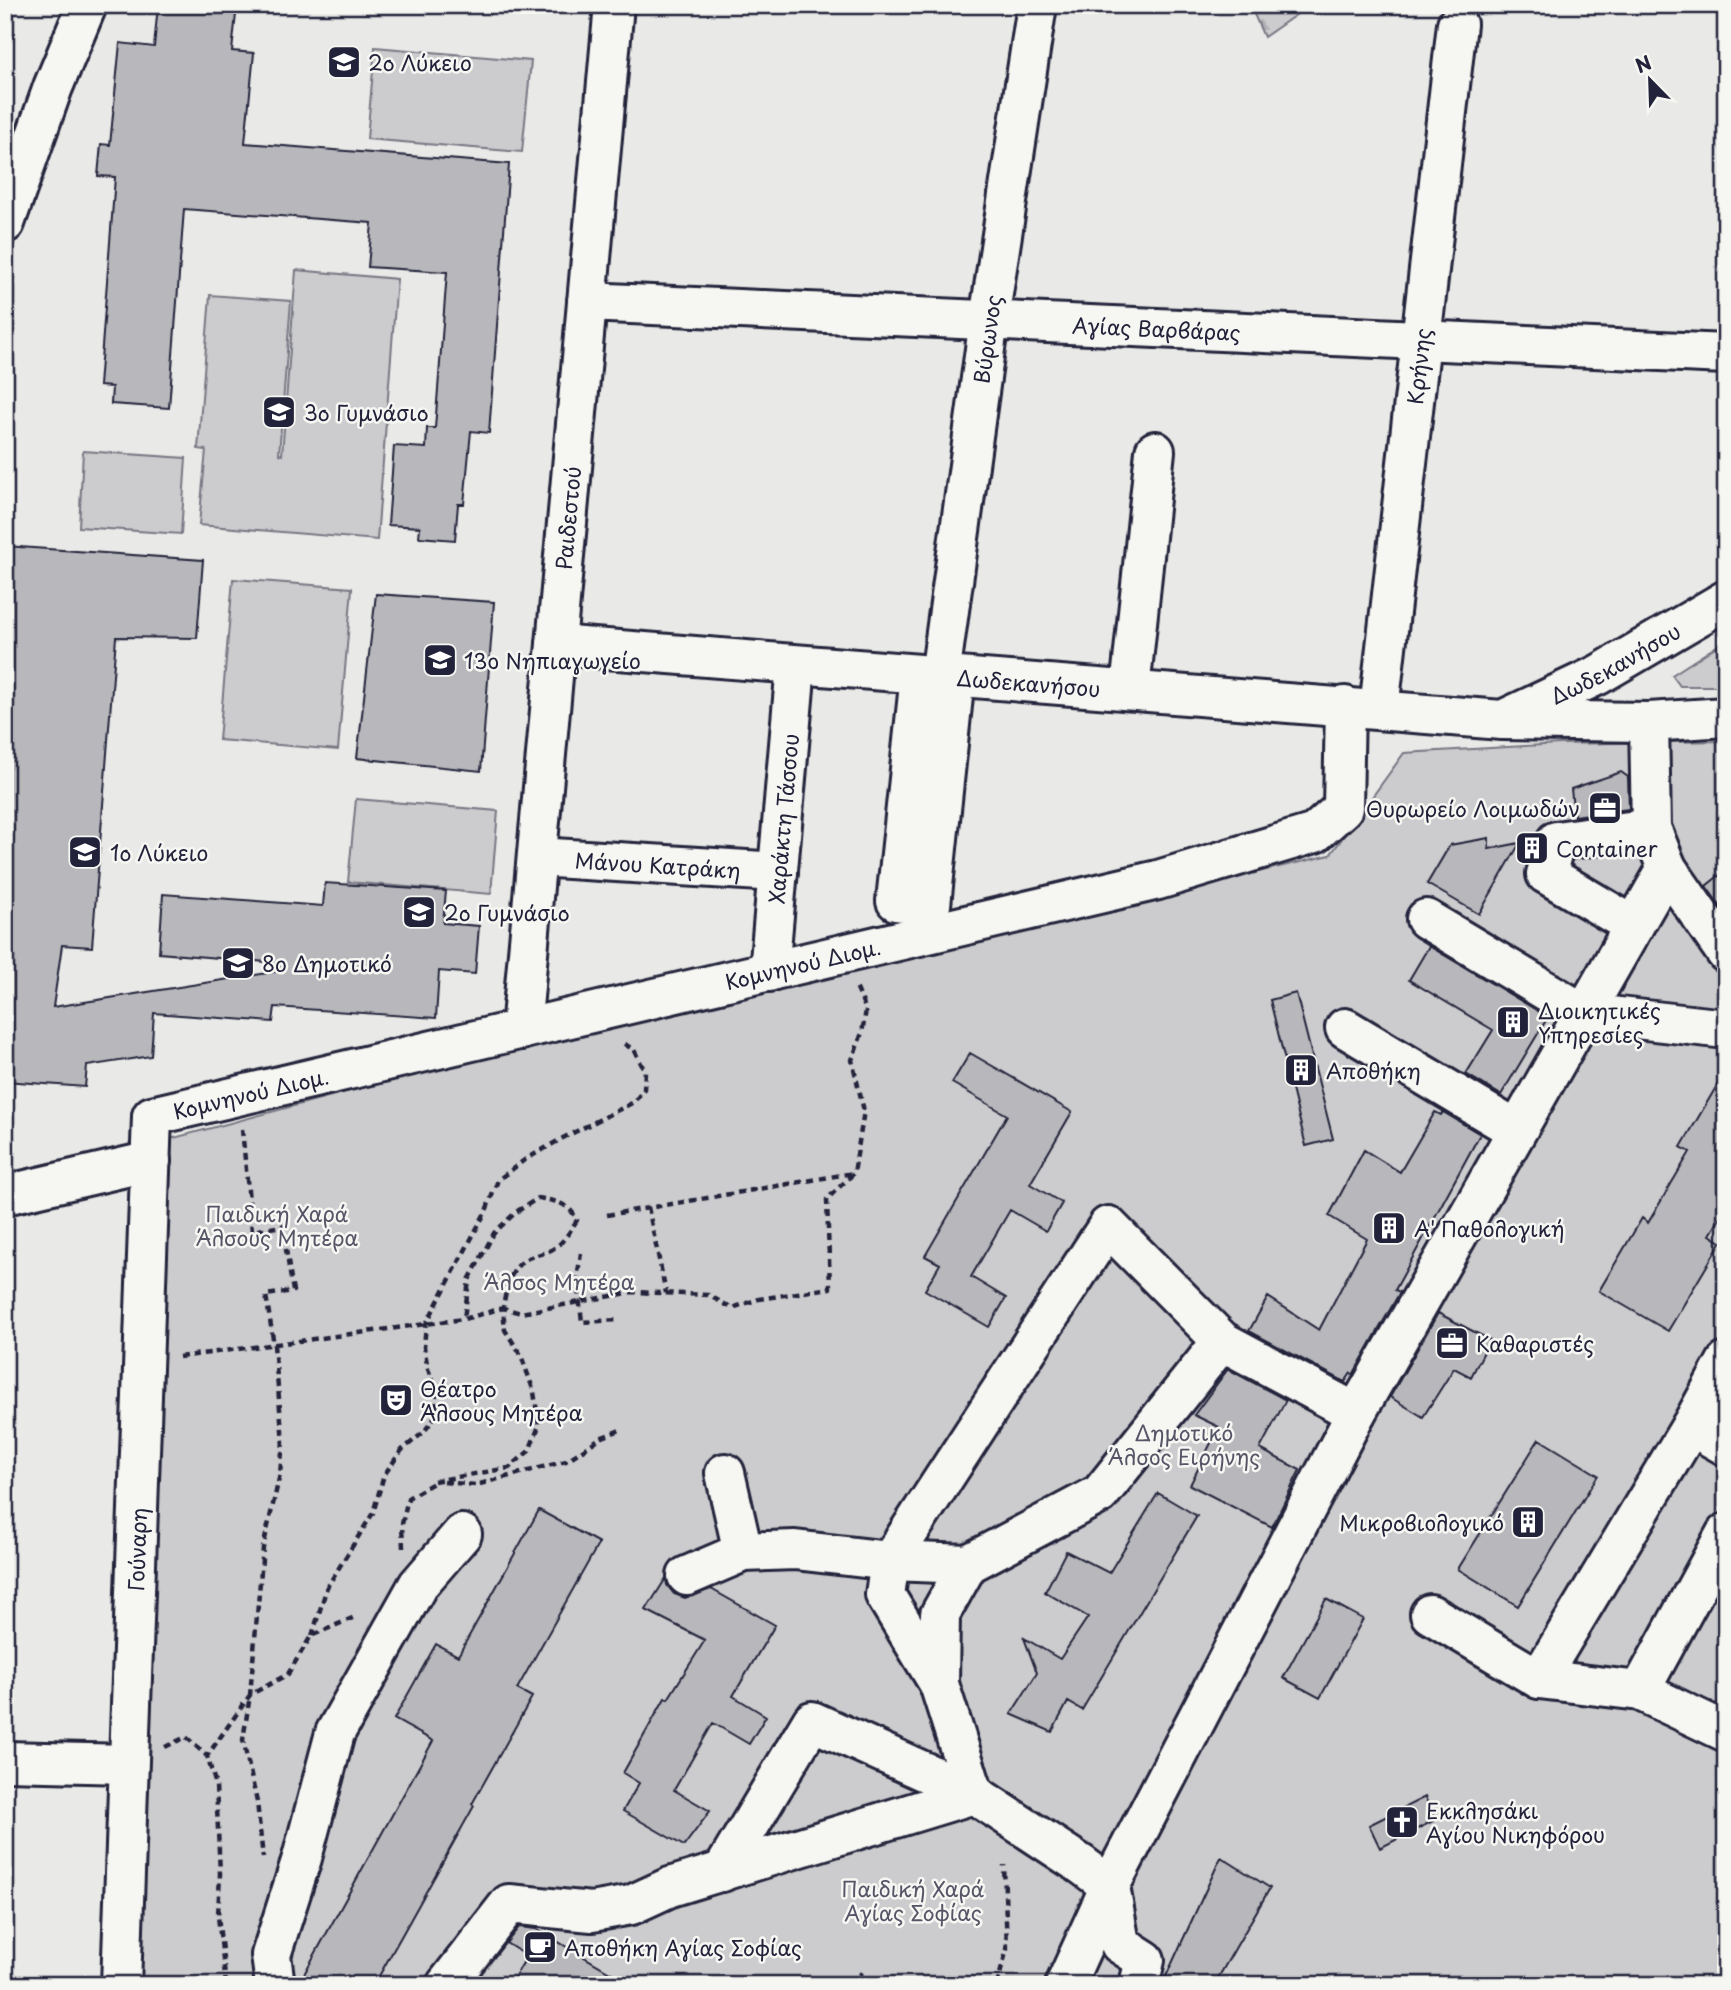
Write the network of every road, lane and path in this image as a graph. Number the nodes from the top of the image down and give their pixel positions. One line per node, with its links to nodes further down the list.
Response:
1 (87, 5): 5 (street)
2 (614, 5): 7 (street, Ραιδεστού)
3 (1037, 5): 8 (street, Βύρωνος)
4 (1457, 24): 9 (street, Κρήνης)
5 (11, 185): 6 (street)
6 (5, 223)
7 (587, 302): 8 (street, Αγίας Βαρβάρας); 13 (street, Ραιδεστού)
8 (989, 320): 9 (street, Αγίας Βαρβάρας); 15 (street, Βύρωνος)
9 (1421, 340): 10 (street, Αγίας Βαρβάρας); 17 (street, Κρήνης)
10 (1726, 354)
11 (1155, 451): 16 (street)
12 (1726, 600): 19 (street, Δωδεκανήσου)
13 (556, 645): 14 (street, Δωδεκανήσου); 22 (street, Ραιδεστού)
14 (796, 665): 15 (street, Δωδεκανήσου); 24 (street, Χαράκτη Τάσσου)
15 (938, 676): 16 (street, Δωδεκανήσου); 26 (street, Βύρωνος)
16 (1130, 690): 17 (street, Δωδεκανήσου)
17 (1362, 708): 19 (street, Δωδεκανήσου); 26 (street, Κομνηνού Διομ.)
18 (1726, 717): 20 (street, Δωδεκανήσου)
19 (1502, 720): 20 (street, Δωδεκανήσου)
20 (1649, 722): 21 (street)
21 (1651, 828): 23 (street); 27 (street)
22 (537, 857): 24 (street, Μάνου Κατράκη); 35 (street, Ραιδεστού)
23 (1667, 868): 27 (street); 28 (street)
24 (778, 872): 30 (street, Χαράκτη Τάσσου)
25 (1426, 919): 31 (street)
26 (914, 921): 29 (street, Κομνηνού Διομ.)
27 (1634, 926): 31 (street)
28 (1722, 939)
29 (850, 954): 30 (street, Κομνηνού Διομ.); 40 (path)
30 (769, 972): 32 (street, Κομνηνού Διομ.)
31 (1583, 1013): 34 (street); 38 (street)
32 (587, 1014): 35 (street, Κομνηνού Διομ.); 50 (path)
33 (1345, 1028): 38 (street)
34 (1726, 1029)
35 (521, 1030): 36 (street, Κομνηνού Διομ.)
36 (152, 1116): 39 (street, Γούναρη)
37 (242, 1120): 52 (path)
38 (1516, 1130): 55 (street)
39 (151, 1161): 41 (street); 53 (street, Γούναρη)
40 (854, 1173): 42 (path); 45 (path)
41 (5, 1195)
42 (648, 1207): 43 (path); 45 (path)
43 (607, 1215)
44 (581, 1253): 46 (path)
45 (666, 1293): 46 (path)
46 (579, 1301): 47 (path); 49 (path)
47 (503, 1308): 48 (path); 48 (path); 59 (path)
48 (464, 1319): 50 (path)
49 (619, 1320)
50 (426, 1324): 52 (path); 67 (path)
51 (1222, 1340): 55 (street); 63 (street); 64 (street)
52 (274, 1345): 53 (path); 71 (path)
53 (144, 1362): 75 (street, Γούναρη)
54 (1726, 1362): 56 (street)
55 (1356, 1413): 80 (street)
56 (1690, 1426): 57 (street); 68 (street)
57 (1726, 1446)
58 (725, 1473): 62 (street)
59 (434, 1482)
60 (1726, 1533): 70 (street)
61 (462, 1534): 84 (street)
62 (743, 1552): 63 (street); 65 (street)
63 (890, 1561): 64 (street); 69 (street)
64 (968, 1564): 69 (street)
65 (687, 1576)
66 (1430, 1614): 68 (street)
67 (312, 1636)
68 (1539, 1678): 70 (street)
69 (939, 1684): 76 (street)
70 (1640, 1691): 72 (street)
71 (250, 1695): 73 (path); 78 (path)
72 (1726, 1732)
73 (207, 1756): 75 (path); 83 (path)
74 (5, 1761): 75 (street)
75 (128, 1764): 82 (street, Γούναρη)
76 (974, 1794): 79 (street); 79 (street); 80 (street)
77 (1004, 1865): 87 (path)
78 (264, 1871)
79 (722, 1871): 85 (street)
80 (1110, 1886): 88 (street); 89 (street)
81 (862, 1972): 86 (path)
82 (121, 1985)
83 (226, 1985)
84 (275, 1985)
85 (446, 1985)
86 (853, 1985)
87 (997, 1985)
88 (1065, 1985)
89 (1139, 1985)

